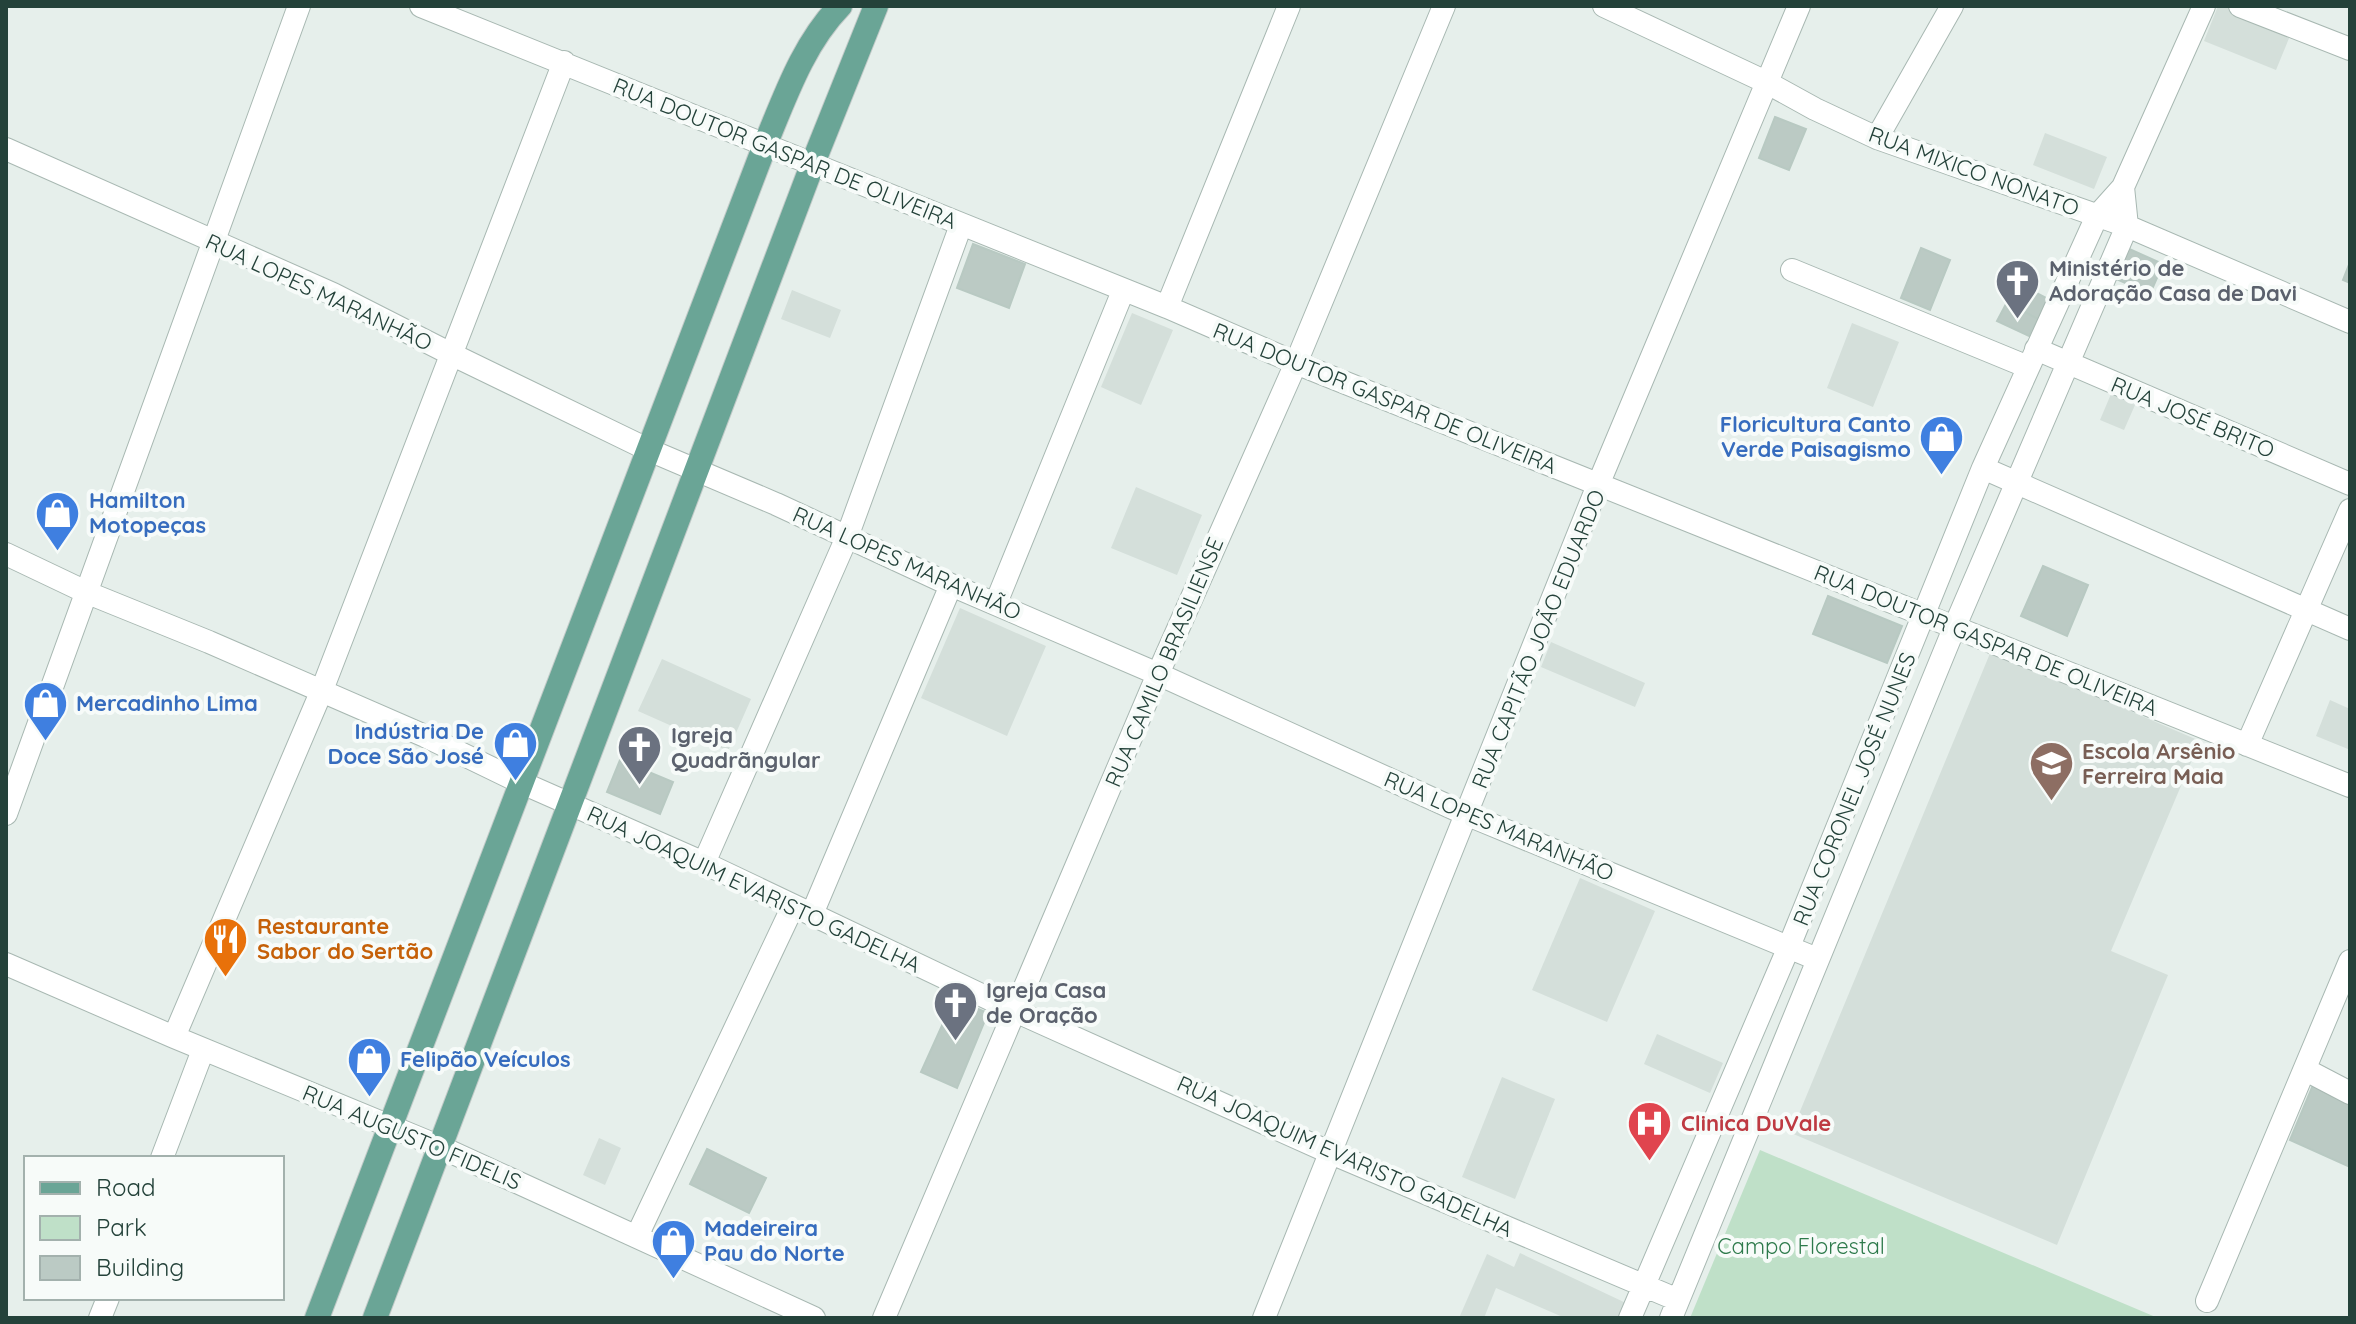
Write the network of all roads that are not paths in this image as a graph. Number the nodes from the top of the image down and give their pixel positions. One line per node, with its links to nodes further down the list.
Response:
1 (299, 6): 23 (street)
2 (421, 6): 13 (street, RUA DOUTOR GASPAR DE OLIVEIRA)
3 (840, 6): 16 (main road)
4 (876, 6): 18 (main road)
5 (1289, 6): 26 (street)
6 (1444, 6): 30 (street, RUA CAMILO BRASILIENSE)
7 (1604, 6): 14 (street, RUA MIXICO NONATO)
8 (1799, 6): 14 (street, RUA CAPITÃO JOÃO EDUARDO)
9 (1952, 6): 15 (street)
10 (2204, 6): 19 (street)
11 (2240, 6): 12 (street)
12 (2350, 49)
13 (564, 62): 16 (street, RUA DOUTOR GASPAR DE OLIVEIRA); 28 (street)
14 (1766, 82): 15 (street, RUA MIXICO NONATO); 36 (street, RUA CAPITÃO JOÃO EDUARDO)
15 (1877, 138): 20 (street, RUA MIXICO NONATO)
16 (765, 145): 18 (street, RUA DOUTOR GASPAR DE OLIVEIRA); 32 (main road)
17 (6, 149): 23 (street, RUA LOPES MARANHÃO)
18 (813, 163): 21 (street, RUA DOUTOR GASPAR DE OLIVEIRA); 34 (main road)
19 (2123, 187): 20 (street, RUA CORONEL JOSÉ NUNES); 22 (street)
20 (2097, 216): 22 (street, RUA MIXICO NONATO); 29 (street, RUA CORONEL JOSÉ NUNES)
21 (961, 225): 25 (street, RUA DOUTOR GASPAR DE OLIVEIRA); 39 (street)
22 (2127, 226): 27 (street, RUA MIXICO NONATO); 31 (street, RUA CORONEL JOSÉ NUNES)
23 (215, 242): 28 (street, RUA LOPES MARANHÃO); 42 (street)
24 (1792, 270): 29 (street, RUA JOSÉ BRITO)
25 (1123, 291): 26 (street, RUA DOUTOR GASPAR DE OLIVEIRA); 43 (street)
26 (1167, 307): 30 (street, RUA DOUTOR GASPAR DE OLIVEIRA)
27 (2350, 322)
28 (451, 354): 32 (street, RUA LOPES MARANHÃO); 49 (street)
29 (2032, 358): 31 (street, RUA JOSÉ BRITO); 33 (street, RUA CORONEL JOSÉ NUNES)
30 (1296, 363): 36 (street, RUA DOUTOR GASPAR DE OLIVEIRA); 48 (street, RUA CAMILO BRASILIENSE)
31 (2068, 364): 35 (street, RUA JOSÉ BRITO); 37 (street, RUA CORONEL JOSÉ NUNES)
32 (649, 450): 34 (street, RUA LOPES MARANHÃO); 51 (main road)
33 (1983, 468): 37 (street); 45 (street, RUA CORONEL JOSÉ NUNES)
34 (697, 472): 39 (street, RUA LOPES MARANHÃO); 53 (main road)
35 (2350, 484)
36 (1598, 485): 45 (street, RUA DOUTOR GASPAR DE OLIVEIRA); 55 (street, RUA CAPITÃO JOÃO EDUARDO)
37 (2018, 485): 44 (street); 46 (street, RUA CORONEL JOSÉ NUNES)
38 (2350, 510): 44 (street)
39 (847, 537): 41 (street, RUA LOPES MARANHÃO); 56 (street)
40 (6, 554): 42 (street, RUA JOAQUIM EVARISTO GADELHA)
41 (951, 585): 43 (street, RUA LOPES MARANHÃO); 57 (street)
42 (88, 593): 49 (street, RUA JOAQUIM EVARISTO GADELHA); 54 (street)
43 (996, 603): 48 (street, RUA LOPES MARANHÃO)
44 (2306, 612): 47 (street); 50 (street)
45 (1926, 615): 46 (street, RUA DOUTOR GASPAR DE OLIVEIRA); 58 (street, RUA CORONEL JOSÉ NUNES)
46 (1955, 626): 50 (street, RUA DOUTOR GASPAR DE OLIVEIRA); 59 (street, RUA CORONEL JOSÉ NUNES)
47 (2350, 629)
48 (1158, 674): 55 (street, RUA LOPES MARANHÃO); 62 (street, RUA CAMILO BRASILIENSE)
49 (322, 690): 51 (street, RUA JOAQUIM EVARISTO GADELHA); 63 (street)
50 (2247, 745): 52 (street, RUA DOUTOR GASPAR DE OLIVEIRA)
51 (520, 782): 53 (street, RUA JOAQUIM EVARISTO GADELHA); 67 (main road)
52 (2350, 786)
53 (570, 804): 56 (street, RUA JOAQUIM EVARISTO GADELHA); 68 (main road)
54 (6, 814)
55 (1468, 815): 58 (street, RUA LOPES MARANHÃO); 69 (street, RUA CAPITÃO JOÃO EDUARDO)
56 (704, 863): 57 (street, RUA JOAQUIM EVARISTO GADELHA)
57 (802, 910): 62 (street, RUA JOAQUIM EVARISTO GADELHA); 71 (street)
58 (1788, 949): 59 (street, RUA LOPES MARANHÃO); 72 (street, RUA CORONEL JOSÉ NUNES)
59 (1817, 959): 74 (street, RUA CORONEL JOSÉ NUNES)
60 (2350, 961): 65 (street)
61 (6, 964): 63 (street, RUA AUGUSTO FIDELIS)
62 (1015, 1011): 69 (street, RUA JOAQUIM EVARISTO GADELHA); 78 (street, RUA CAMILO BRASILIENSE)
63 (174, 1037): 64 (street, RUA AUGUSTO FIDELIS)
64 (203, 1050): 67 (street, RUA AUGUSTO FIDELIS); 70 (street)
65 (2306, 1070): 66 (street); 73 (street)
66 (2350, 1093)
67 (388, 1125): 68 (street, RUA AUGUSTO FIDELIS); 75 (main road)
68 (438, 1146): 71 (street, RUA AUGUSTO FIDELIS); 76 (main road)
69 (1331, 1153): 72 (street, RUA JOAQUIM EVARISTO GADELHA); 79 (street, RUA CAPITÃO JOÃO EDUARDO)
70 (163, 1156)
71 (637, 1236): 77 (street, RUA AUGUSTO FIDELIS)
72 (1643, 1287): 74 (street, RUA JOAQUIM EVARISTO GADELHA); 80 (street, RUA CORONEL JOSÉ NUNES)
73 (2207, 1301)
74 (1675, 1309)
75 (317, 1318)
76 (375, 1318)
77 (814, 1318)
78 (884, 1318)
79 (1264, 1318)
80 (1630, 1318)

